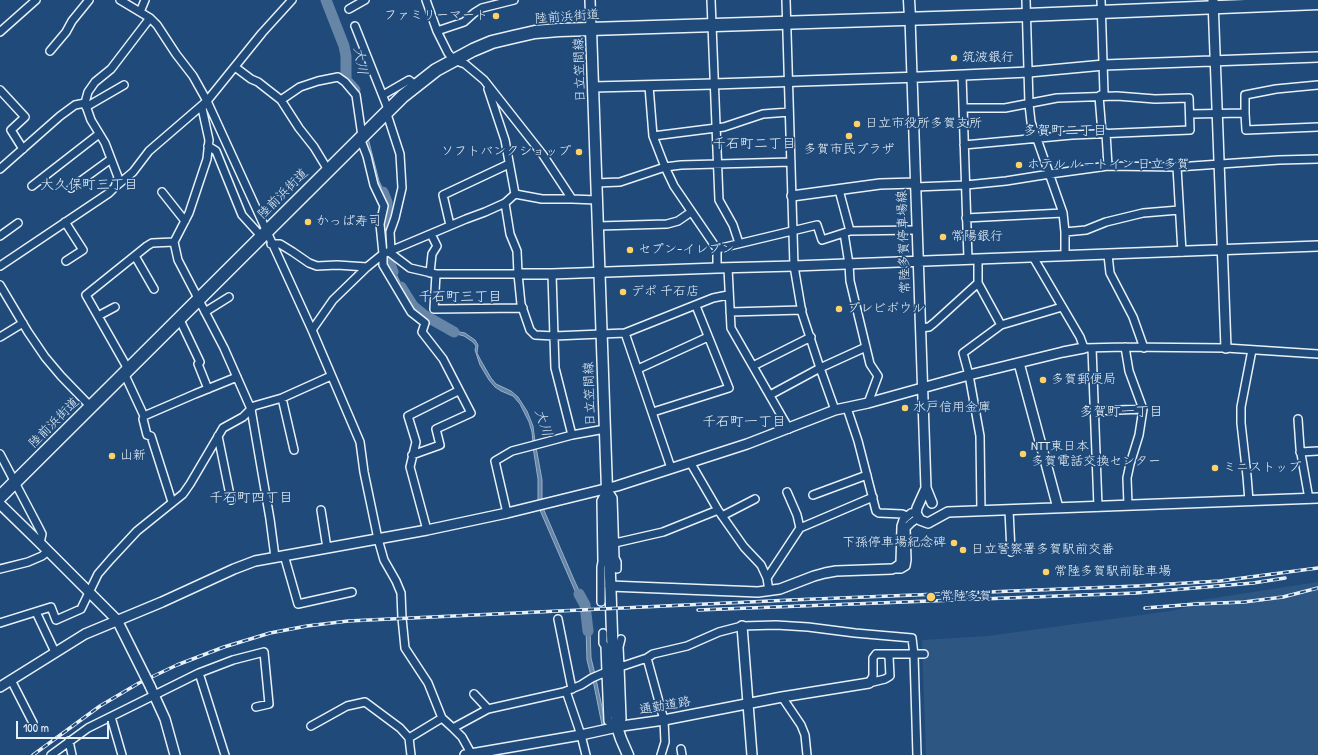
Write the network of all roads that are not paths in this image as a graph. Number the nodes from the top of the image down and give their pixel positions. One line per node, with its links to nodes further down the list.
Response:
1 (36, 0): 28 (street)
2 (89, 0): 29 (street)
3 (120, 0): 19 (street)
4 (145, 0): 19 (street)
5 (292, 0): 34 (street)
6 (365, 0): 18 (street)
7 (426, 0): 27 (street)
8 (514, 0): 27 (street)
9 (590, 0): 26 (street)
10 (711, 0): 25 (street)
11 (786, 0): 23 (street)
12 (909, 0): 22 (main road)
13 (1026, 0): 20 (street)
14 (1283, 2): 15 (highway, 陸前浜街道); 16 (highway, 陸前浜街道)
15 (1214, 3): 17 (highway, 陸前浜街道); 32 (street)
16 (1318, 3)
17 (1102, 6): 20 (highway, 陸前浜街道); 33 (street)
18 (349, 9)
19 (140, 12): 21 (street)
20 (1027, 15): 22 (highway, 陸前浜街道); 35 (street)
21 (150, 18): 50 (street); 52 (street)
22 (910, 18): 23 (highway, 陸前浜街道); 37 (street, 常陸多賀停車場線)
23 (786, 22): 25 (highway, 陸前浜街道); 38 (street)
24 (355, 26): 47 (street)
25 (712, 26): 26 (highway, 陸前浜街道); 40 (street)
26 (591, 29): 31 (highway, 陸前浜街道); 45 (main road, 日立笠間線)
27 (437, 31): 31 (street)
28 (0, 32)
29 (50, 51)
30 (1318, 57): 32 (street)
31 (454, 60): 39 (street); 42 (highway, 陸前浜街道)
32 (1216, 62): 33 (street); 58 (street)
33 (1104, 65): 35 (street); 48 (street)
34 (234, 67): 49 (street); 50 (street)
35 (1029, 72): 36 (street); 51 (street)
36 (962, 75): 37 (street); 53 (street)
37 (911, 78): 38 (street); 82 (street, 常陸多賀停車場線)
38 (788, 82): 40 (street); 55 (street)
39 (486, 84): 72 (street); 91 (street)
40 (714, 84): 44 (street); 59 (street)
41 (124, 85): 52 (street)
42 (414, 85): 47 (street); 54 (highway, 陸前浜街道)
43 (1318, 85): 56 (street)
44 (649, 86): 45 (street); 63 (street)
45 (593, 87): 81 (main road, 日立笠間線)
46 (0, 90): 68 (street)
47 (383, 95): 54 (street)
48 (1099, 96): 51 (street); 57 (street); 61 (street)
49 (281, 100): 64 (street); 79 (street)
50 (207, 101): 67 (street); 85 (street); 107 (street)
51 (1029, 104): 53 (street); 65 (street)
52 (86, 105): 62 (street); 68 (street)
53 (964, 108): 66 (street)
54 (387, 110): 64 (highway, 陸前浜街道); 116 (street)
55 (789, 112): 59 (street); 71 (street)
56 (1245, 113): 58 (street); 60 (street)
57 (1190, 114): 58 (street); 61 (street)
58 (1217, 114): 74 (street)
59 (716, 128): 63 (street); 73 (street)
60 (1318, 128)
61 (1104, 133): 65 (street); 75 (street)
62 (99, 134): 69 (street); 84 (street)
63 (653, 136): 76 (street)
64 (361, 137): 79 (highway, 陸前浜街道); 116 (street)
65 (1036, 139): 66 (street); 80 (street)
66 (964, 145): 83 (street)
67 (208, 146): 98 (street); 107 (street)
68 (23, 149): 78 (street)
69 (111, 159): 85 (street); 86 (street)
70 (1318, 159): 74 (street)
71 (791, 162): 73 (street); 90 (street)
72 (509, 164): 89 (street); 101 (street)
73 (718, 164): 76 (street); 111 (street)
74 (1219, 164): 77 (street); 115 (street)
75 (1108, 166): 77 (street); 80 (street)
76 (665, 167): 81 (street); 95 (street)
77 (1177, 167): 94 (street)
78 (0, 169)
79 (328, 170): 107 (highway, 陸前浜街道)
80 (1050, 174): 83 (street); 96 (street)
81 (596, 183): 92 (main road, 日立笠間線)
82 (915, 185): 83 (street); 87 (street); 103 (street, 常陸多賀停車場線)
83 (966, 185): 97 (street)
84 (32, 186)
85 (115, 187): 100 (street)
86 (71, 188)
87 (839, 190): 90 (street); 105 (street)
88 (162, 192): 98 (street)
89 (515, 194): 91 (street); 93 (street)
90 (792, 196): 104 (street)
91 (572, 199): 92 (street)
92 (597, 200): 102 (main road, 日立笠間線)
93 (506, 203): 101 (street); 134 (street)
94 (1179, 210): 106 (street); 117 (street)
95 (691, 212): 102 (street); 114 (street)
96 (1063, 213): 97 (street); 106 (street)
97 (966, 218): 122 (street)
98 (185, 221): 110 (street)
99 (18, 222): 109 (street)
100 (65, 222): 124 (street); 127 (street)
101 (450, 225): 108 (street)
102 (598, 226): 132 (main road, 日立笠間線)
103 (916, 230): 105 (street); 125 (street, 常陸多賀停車場線)
104 (793, 231): 105 (street); 111 (street); 128 (street)
105 (847, 232): 126 (street)
106 (1065, 232): 120 (street)
107 (264, 234): 112 (street); 141 (highway, 陸前浜街道)
108 (431, 234): 116 (street); 133 (street)
109 (0, 236)
110 (174, 242): 119 (street); 141 (street)
111 (739, 243): 114 (street)
112 (271, 244): 129 (street); 154 (street)
113 (1318, 246): 115 (street)
114 (717, 249): 130 (street)
115 (1223, 250): 117 (street); 165 (street)
116 (388, 252): 129 (street); 133 (street); 178 (street)
117 (1182, 252): 118 (street)
118 (1108, 255): 120 (street); 164 (street)
119 (135, 256): 138 (street); 149 (street)
120 (1065, 256): 121 (street)
121 (1033, 257): 123 (street); 144 (street)
122 (968, 259): 123 (street); 125 (street)
123 (978, 259): 136 (street)
124 (66, 260)
125 (917, 261): 126 (street); 153 (street, 常陸多賀停車場線)
126 (849, 264): 128 (street); 161 (street)
127 (0, 266)
128 (794, 266): 131 (street); 146 (street)
129 (367, 267): 154 (street)
130 (717, 268): 131 (street); 132 (street)
131 (728, 268): 139 (street)
132 (600, 272): 135 (street); 156 (main road, 日立笠間線)
133 (433, 274): 134 (street); 145 (street)
134 (518, 274): 135 (street); 145 (street)
135 (552, 274): 157 (street)
136 (978, 283): 152 (street); 153 (street)
137 (0, 285): 151 (street)
138 (154, 289)
139 (728, 295): 142 (street); 148 (street)
140 (229, 297): 147 (street)
141 (199, 299): 147 (street); 150 (highway, 陸前浜街道)
142 (696, 306): 155 (street); 159 (street)
143 (115, 307): 149 (street)
144 (1062, 307): 152 (street); 163 (street)
145 (523, 308): 157 (street)
146 (802, 310): 148 (street); 160 (street)
147 (205, 312): 175 (street)
148 (730, 312): 169 (street)
149 (98, 316): 172 (street)
150 (179, 318): 172 (highway, 陸前浜街道); 176 (street)
151 (23, 323): 158 (street); 182 (street)
152 (1001, 325): 173 (street)
153 (920, 328): 177 (street, 常陸多賀停車場線)
154 (312, 330): 174 (street)
155 (625, 332): 156 (street); 171 (street)
156 (601, 333): 157 (street); 191 (main road, 日立笠間線)
157 (554, 336): 193 (street)
158 (0, 337)
159 (708, 337): 171 (street); 187 (street)
160 (811, 337): 169 (street); 170 (street)
161 (866, 347): 170 (street); 181 (street)
162 (1125, 347): 163 (street); 164 (street); 186 (street)
163 (1088, 348): 168 (street); 188 (street)
164 (1144, 348): 165 (street)
165 (1226, 348): 166 (street)
166 (1252, 350): 167 (street); 214 (street)
167 (1318, 354)
168 (1019, 363): 173 (street); 220 (street)
169 (753, 366): 179 (street)
170 (820, 368): 179 (street); 185 (street)
171 (638, 369): 187 (street)
172 (126, 371): 182 (highway, 陸前浜街道); 189 (street)
173 (969, 375): 177 (street); 223 (street)
174 (331, 376): 180 (street); 232 (street)
175 (237, 377): 176 (street); 184 (street)
176 (208, 388): 189 (street)
177 (922, 388): 181 (street); 204 (street, 常陸多賀停車場線)
178 (458, 391): 199 (street); 199 (street)
179 (770, 395): 192 (street)
180 (282, 398): 184 (street); 195 (street)
181 (868, 403): 183 (street)
182 (91, 407): 203 (highway, 陸前浜街道)
183 (847, 408): 185 (street); 202 (street)
184 (251, 409): 194 (street); 239 (street)
185 (836, 410): 192 (street)
186 (1143, 410): 188 (street); 217 (street)
187 (653, 412): 201 (street)
188 (1095, 412): 219 (street)
189 (144, 416): 213 (street)
190 (1298, 419): 197 (street)
191 (605, 429): 193 (street); 205 (main road, 日立笠間線)
192 (789, 429): 200 (street)
193 (572, 435): 225 (street)
194 (218, 436): 212 (street); 213 (street)
195 (294, 450)
196 (1318, 451): 197 (street)
197 (1300, 452): 211 (street)
198 (0, 454): 203 (street)
199 (412, 455): 231 (street)
200 (690, 462): 201 (street); 226 (street)
201 (672, 468): 205 (street)
202 (867, 475): 207 (street); 209 (street)
203 (16, 482): 208 (highway, 陸前浜街道); 233 (street)
204 (926, 488): 216 (street); 218 (street)
205 (607, 489): 225 (street); 234 (street); 244 (main road, 日立笠間線); 248 (street)
206 (787, 492): 230 (street)
207 (813, 495)
208 (0, 497)
209 (873, 497): 227 (street); 230 (street)
210 (755, 499): 226 (street)
211 (1313, 499): 214 (street)
212 (231, 500)
213 (172, 502): 245 (street)
214 (1249, 502): 217 (street)
215 (0, 504): 233 (street)
216 (933, 504): 218 (street); 224 (street); 229 (street)
217 (1128, 505): 219 (street)
218 (918, 507): 227 (street); 228 (street)
219 (1098, 507): 220 (street)
220 (1058, 508): 222 (street)
221 (321, 510): 235 (street)
222 (1009, 510): 223 (street); 237 (street)
223 (981, 511): 224 (street)
224 (948, 512): 229 (street)
225 (507, 513): 231 (street)
226 (720, 513): 234 (street); 243 (street)
227 (907, 516): 242 (street)
228 (918, 518): 229 (street); 242 (street)
229 (934, 520)
230 (800, 528): 243 (street)
231 (427, 530): 232 (street)
232 (378, 539): 235 (street); 275 (street)
233 (40, 543): 236 (street)
234 (615, 543): 241 (street)
235 (327, 548): 238 (street)
236 (48, 551): 240 (street); 245 (street)
237 (1011, 552)
238 (284, 555): 239 (street); 246 (street)
239 (275, 557): 251 (street)
240 (0, 569)
241 (617, 569)
242 (892, 569): 247 (street)
243 (767, 578): 247 (street)
244 (610, 586): 247 (street); 280 (main road, 日立笠間線)
245 (89, 592): 249 (street); 251 (street)
246 (352, 592)
247 (769, 592)
248 (601, 602)
249 (36, 612): 252 (street); 256 (street)
250 (558, 619): 267 (street)
251 (117, 620): 256 (street); 268 (street, bridge)
252 (0, 623)
253 (742, 626): 258 (street); 260 (street); 271 (street)
254 (602, 633): 262 (street)
255 (621, 639): 261 (street)
256 (55, 652): 264 (street)
257 (886, 654): 258 (street); 265 (street); 265 (street)
258 (914, 654): 259 (street); 296 (street)
259 (924, 654)
260 (647, 658): 261 (street); 276 (street)
261 (620, 667): 280 (street)
262 (606, 672): 267 (street); 280 (street)
263 (199, 673): 268 (street); 272 (street); 288 (street)
264 (11, 680): 266 (street); 277 (street)
265 (869, 683): 270 (street, 通勤道路)
266 (0, 687)
267 (569, 690): 273 (street); 281 (street)
268 (155, 694): 274 (street); 287 (street)
269 (474, 694): 273 (street)
270 (782, 697): 271 (street, 通勤道路); 295 (street)
271 (748, 704): 276 (street, 通勤道路); 294 (street)
272 (256, 707)
273 (488, 709): 279 (street)
274 (111, 717): 283 (street); 286 (street)
275 (442, 718): 279 (street); 282 (street)
276 (664, 720): 280 (street, 通勤道路); 293 (street)
277 (33, 723)
278 (311, 726): 282 (street)
279 (453, 728): 290 (street)
280 (617, 728): 281 (street, 通勤道路); 292 (main road, 日立笠間線)
281 (581, 735): 290 (street, 通勤道路); 291 (street)
282 (409, 738): 289 (street)
283 (69, 741): 284 (street); 285 (street)
284 (51, 755)
285 (72, 755)
286 (122, 755)
287 (175, 755)
288 (225, 755)
289 (411, 755)
290 (469, 755)
291 (586, 755)
292 (628, 755)
293 (661, 755)
294 (752, 755)
295 (807, 755)
296 (917, 755)

